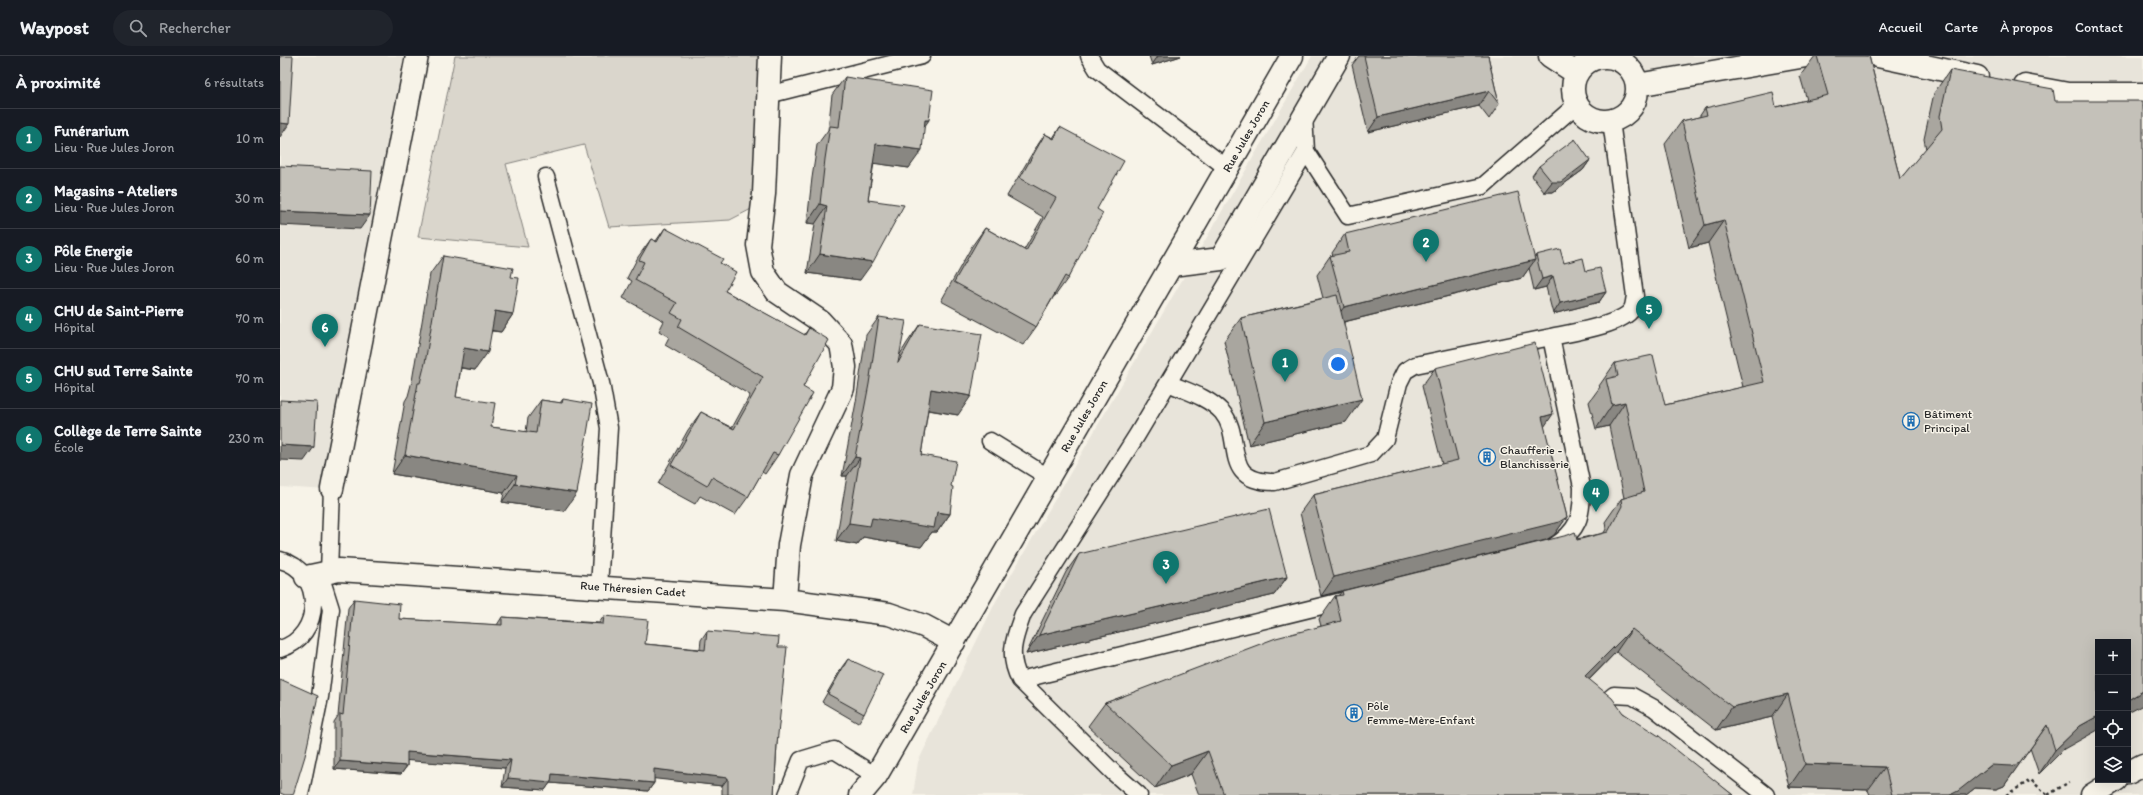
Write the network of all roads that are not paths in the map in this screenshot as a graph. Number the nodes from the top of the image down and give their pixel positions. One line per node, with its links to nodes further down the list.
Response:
1 (417, 56): 25 (street)
2 (770, 56): 13 (street)
3 (922, 56): 13 (lane)
4 (1089, 56): 18 (lane)
5 (1292, 56): 18 (street, Rue Jules Joron)
6 (1339, 56): 15 (street)
7 (1550, 56): 10 (street)
8 (1806, 56): 11 (street)
9 (1878, 56): 12 (street)
10 (1580, 64): 11 (street); 14 (street)
11 (1637, 85): 16 (street)
12 (2143, 94)
13 (768, 95): 31 (street)
14 (1576, 105): 16 (street); 17 (lane)
15 (1304, 115): 17 (lane); 20 (street)
16 (1610, 121): 21 (lane)
17 (1306, 151): 22 (lane)
18 (1228, 168): 20 (street, Rue Jules Joron)
19 (546, 177): 29 (lane)
20 (1171, 265): 24 (street, Rue Jules Joron)
21 (1551, 337): 22 (lane); 26 (lane)
22 (1168, 383): 34 (lane)
23 (990, 442): 24 (lane)
24 (1048, 477): 32 (street, Rue Jules Joron)
25 (332, 489): 28 (lane)
26 (1542, 551)
27 (280, 560): 28 (lane)
28 (318, 575): 29 (street, Rue Théresien Cadet); 33 (lane); 40 (lane)
29 (599, 587): 31 (street, Rue Théresien Cadet)
30 (1366, 595): 34 (lane)
31 (786, 600): 32 (street, Rue Théresien Cadet)
32 (954, 642): 39 (street, Rue Jules Joron)
33 (280, 649)
34 (1020, 680): 43 (lane)
35 (1612, 728): 44 (lane)
36 (2143, 764): 37 (street)
37 (2131, 771)
38 (2111, 783): 45 (street)
39 (877, 786): 41 (lane); 42 (street, Rue Jules Joron)
40 (300, 795)
41 (787, 795)
42 (860, 795)
43 (1139, 795)
44 (1766, 795)
45 (2092, 795)

